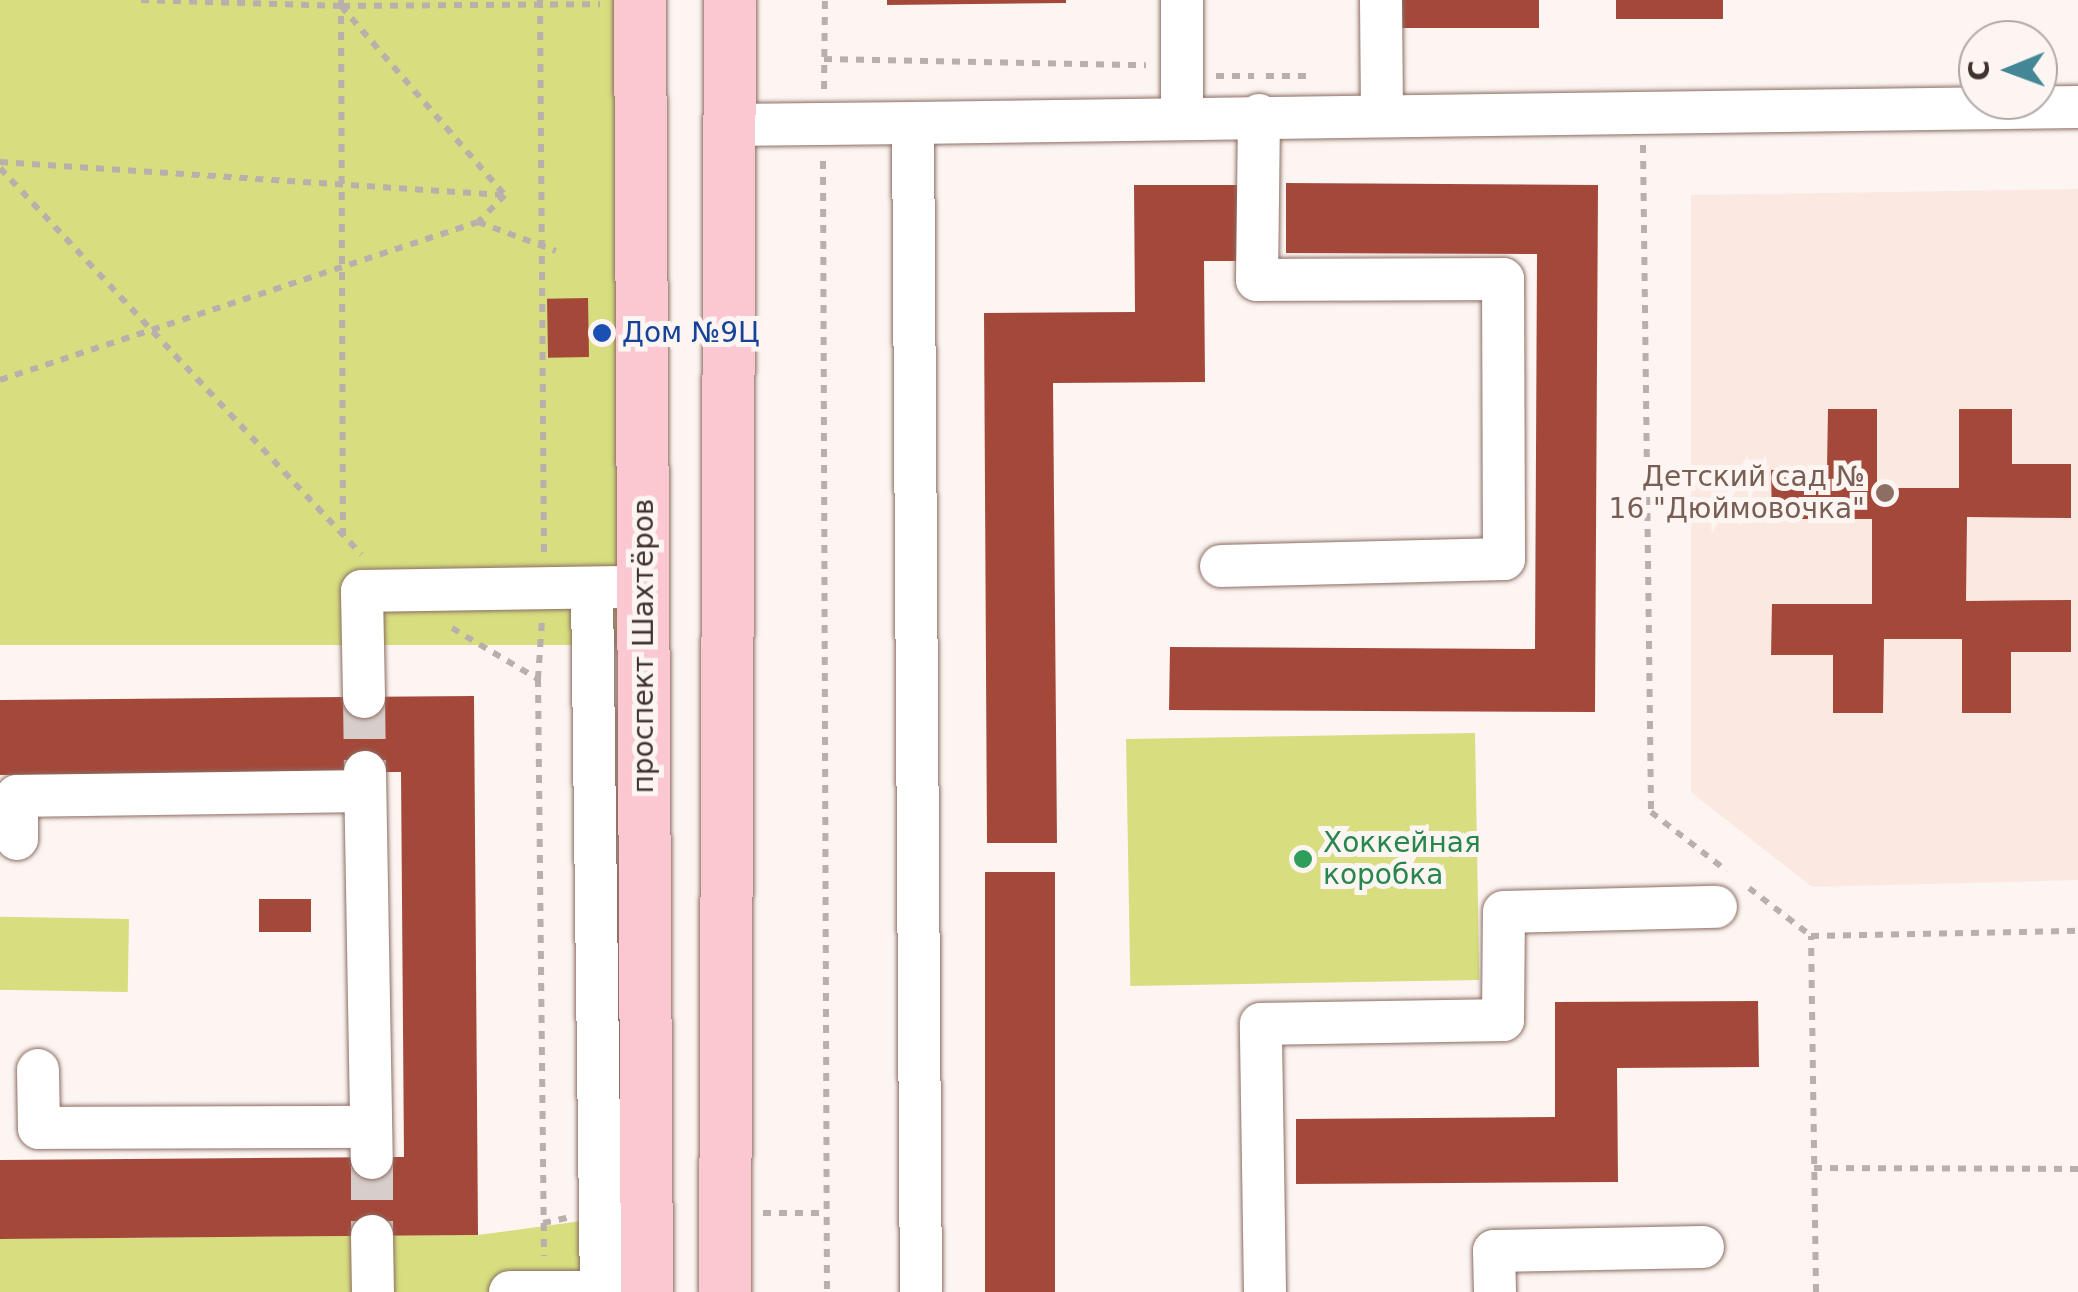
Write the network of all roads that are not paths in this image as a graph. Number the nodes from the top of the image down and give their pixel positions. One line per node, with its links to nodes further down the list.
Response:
1 (730, 0): 10 (main road)
2 (1182, 0): 8 (lane)
3 (1381, 0): 5 (lane)
4 (640, 2): 12 (main road, проспект Шахтёров)
5 (1382, 95): 6 (lane); 7 (lane)
6 (2078, 107)
7 (1258, 116): 8 (lane); 11 (lane)
8 (1182, 117): 9 (lane)
9 (912, 123): 10 (lane); 24 (lane)
10 (728, 125): 23 (main road)
11 (1222, 566)
12 (618, 588): 13 (lane); 19 (lane); 22 (main road, проспект Шахтёров)
13 (364, 697)
14 (17, 839): 16 (lane)
15 (1716, 907): 25 (lane)
16 (38, 1070)
17 (372, 1236): 20 (lane)
18 (1703, 1247): 26 (lane)
19 (603, 1291): 21 (lane)
20 (372, 1292)
21 (510, 1292)
22 (646, 1292)
23 (725, 1292)
24 (920, 1292)
25 (1265, 1292)
26 (1494, 1292)

